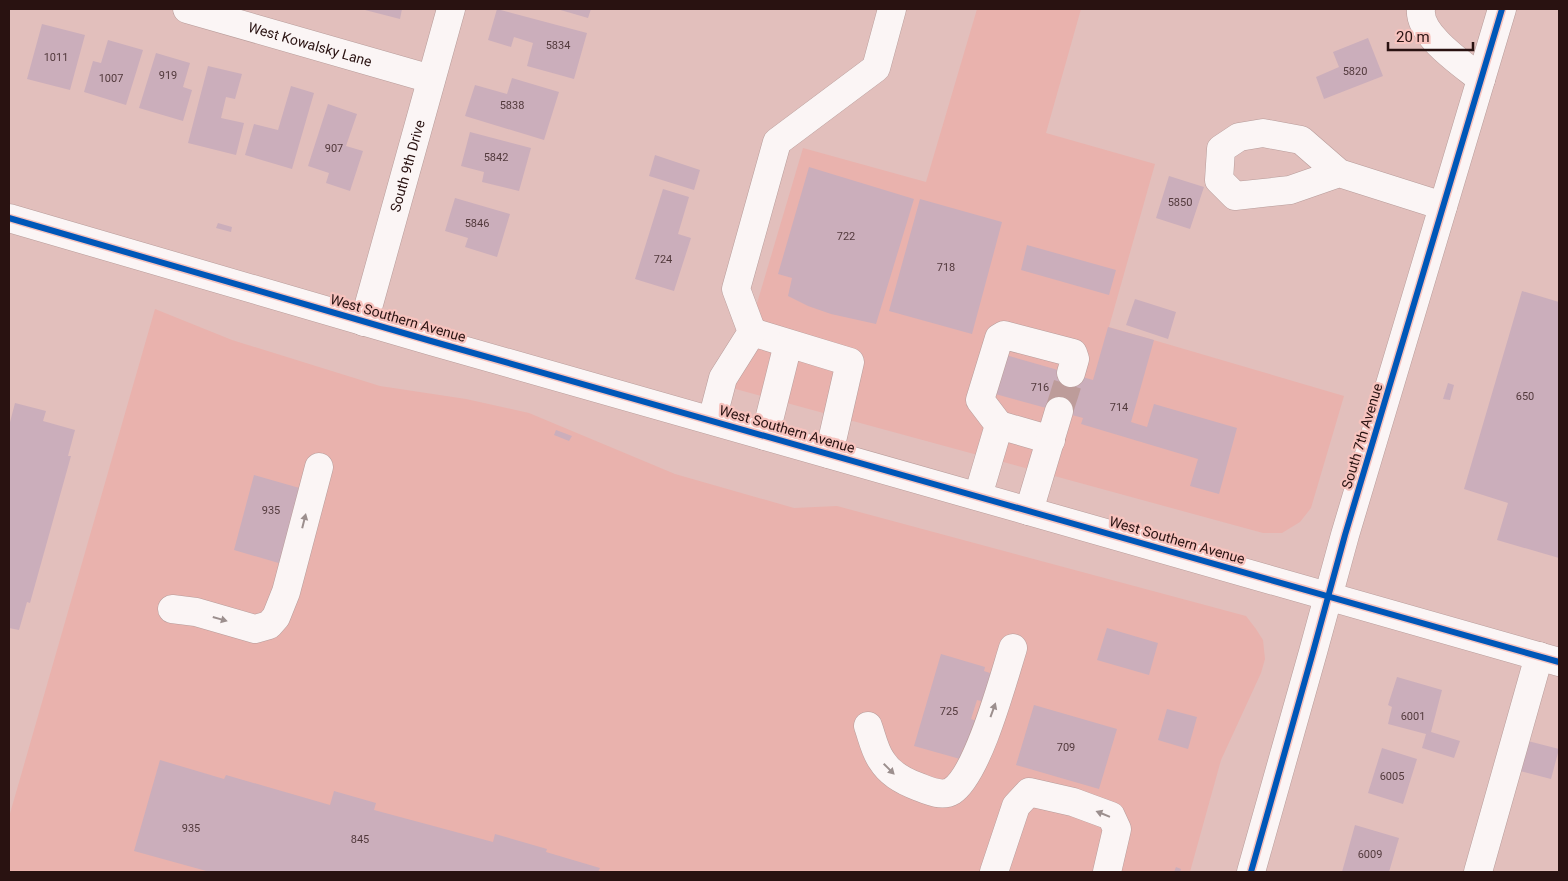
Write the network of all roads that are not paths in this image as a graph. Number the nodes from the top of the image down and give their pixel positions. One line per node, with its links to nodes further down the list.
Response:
1 (187, 9): 6 (main road, West Kowalsky Lane)
2 (451, 9): 6 (main road, South 9th Drive)
3 (892, 9): 12 (main road)
4 (1421, 9): 7 (main road)
5 (1502, 9): 7 (main road, South 7th Avenue)
6 (431, 79): 11 (main road, South 9th Drive)
7 (1481, 79): 9 (main road, South 7th Avenue)
8 (1339, 173): 9 (main road)
9 (1443, 206): 24 (main road, South 7th Avenue)
10 (9, 218): 11 (main road, West Southern Avenue)
11 (364, 322): 16 (main road, West Southern Avenue)
12 (752, 332): 13 (main road); 16 (main road)
13 (788, 344): 18 (main road); 20 (main road)
14 (1071, 374): 17 (main road)
15 (1059, 411): 19 (main road)
16 (712, 420): 18 (main road, West Southern Avenue)
17 (999, 424): 19 (main road); 22 (main road)
18 (765, 436): 20 (main road, West Southern Avenue)
19 (1051, 440): 23 (main road)
20 (828, 454): 22 (main road, West Southern Avenue)
21 (319, 467): 25 (main road, one-way to 21)
22 (978, 496): 23 (main road, West Southern Avenue)
23 (1030, 511): 24 (main road, West Southern Avenue)
24 (1328, 596): 27 (main road, West Southern Avenue); 31 (main road, South 7th Avenue)
25 (172, 609)
26 (1013, 648): 28 (main road, one-way to 26)
27 (1549, 659): 32 (main road)
28 (868, 726)
29 (994, 872): 30 (main road, one-way to 29)
30 (1108, 872)
31 (1251, 872)
32 (1478, 872)

